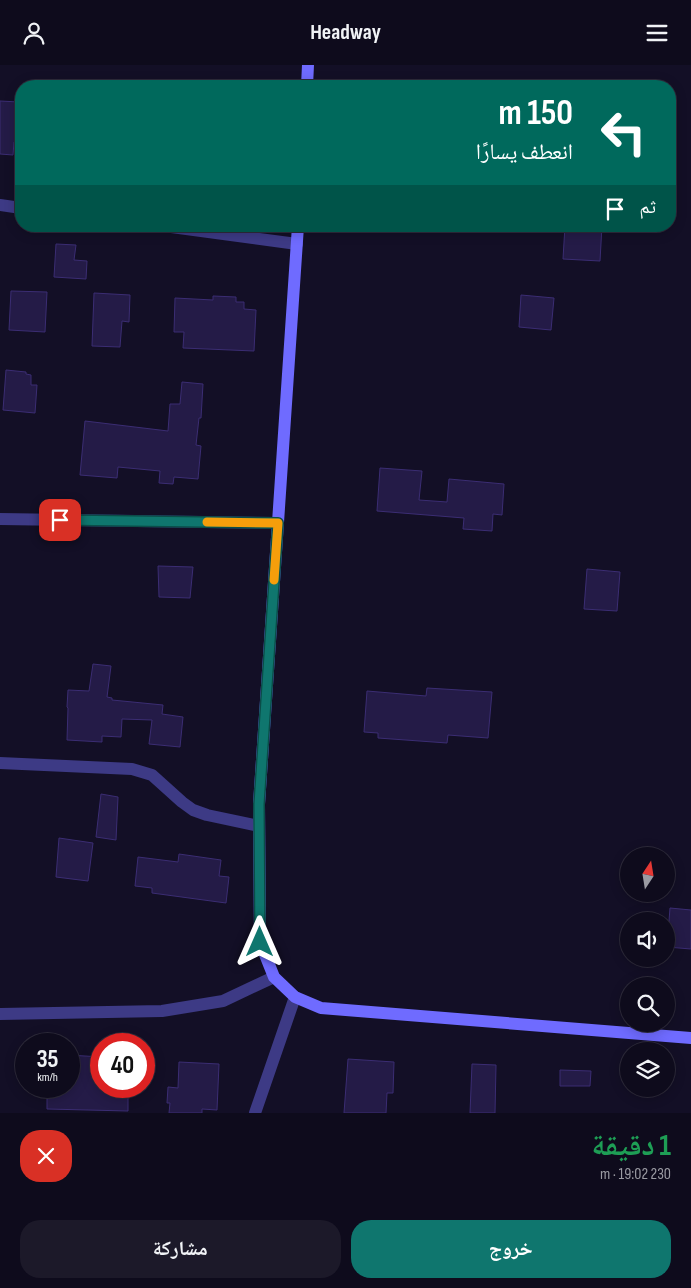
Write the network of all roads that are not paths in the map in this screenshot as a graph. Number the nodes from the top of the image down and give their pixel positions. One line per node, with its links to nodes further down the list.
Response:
1 (308, 65): 2 (street)
2 (307, 80)
3 (0, 205): 4 (street)
4 (15, 207)
5 (211, 232): 7 (street)
6 (298, 232): 7 (street)
7 (297, 243): 9 (street)
8 (0, 519): 9 (street)
9 (278, 523): 11 (street)
10 (0, 763): 11 (street)
11 (259, 826): 12 (street)
12 (274, 977): 13 (street); 14 (street)
13 (295, 997): 15 (street); 18 (street)
14 (0, 1014)
15 (676, 1037): 16 (street); 17 (street)
16 (691, 1038)
17 (691, 1044)
18 (255, 1113)

